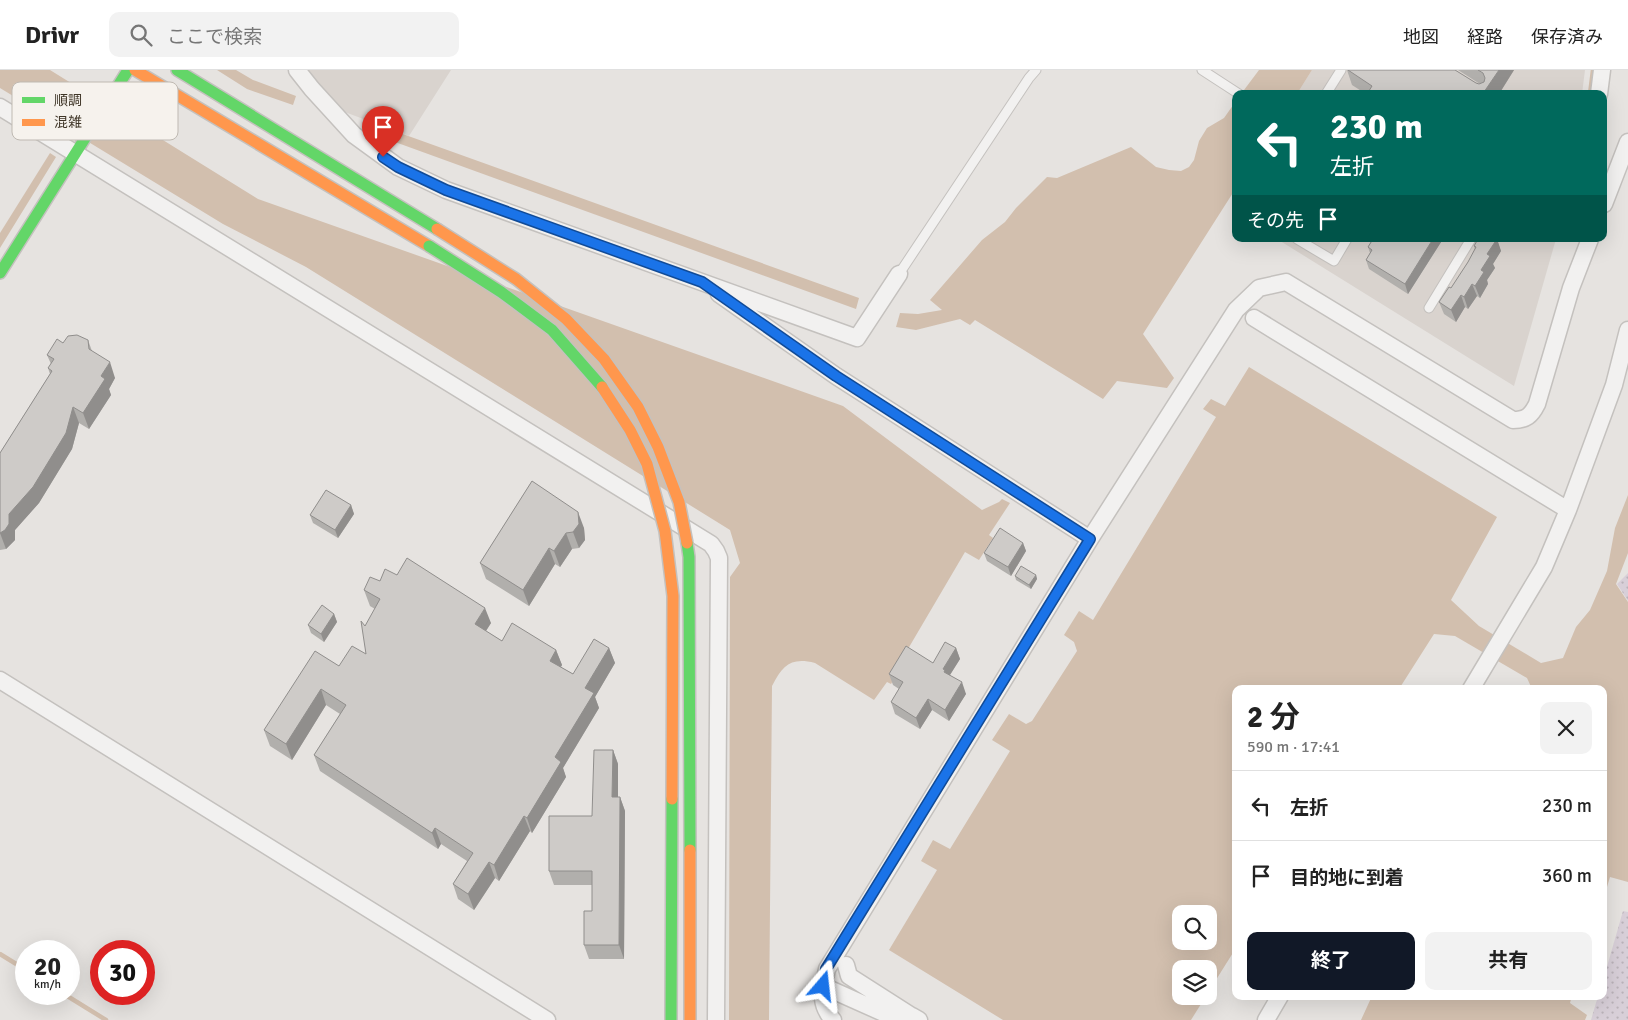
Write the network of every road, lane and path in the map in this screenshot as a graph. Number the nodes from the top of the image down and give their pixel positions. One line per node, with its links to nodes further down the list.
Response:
1 (128, 70): 9 (street)
2 (135, 70): 10 (street, bridge)
3 (177, 70): 44 (street, bridge)
4 (297, 70): 29 (street)
5 (1036, 70): 28 (lane)
6 (1202, 70): 11 (lane)
7 (1341, 70): 12 (lane)
8 (1602, 70): 13 (street)
9 (120, 82)
10 (155, 82)
11 (1233, 90)
12 (1328, 90)
13 (1600, 90)
14 (178, 96): 43 (street, bridge)
15 (0, 107): 16 (street)
16 (12, 114)
17 (58, 140): 20 (street)
18 (85, 140): 20 (street)
19 (1628, 142): 21 (street)
20 (78, 151): 27 (street); 45 (street)
21 (1607, 196)
22 (1302, 242): 23 (lane)
23 (1345, 242)
24 (1469, 242): 31 (lane)
25 (1578, 242): 30 (street)
26 (1589, 242): 30 (street)
27 (1, 269)
28 (899, 274): 29 (street)
29 (702, 282): 35 (street)
30 (1571, 288): 35 (street)
31 (1429, 308)
32 (1254, 318): 34 (street)
33 (1628, 330): 34 (street)
34 (1568, 510): 37 (street)
35 (1090, 539): 39 (street)
36 (0, 680): 42 (street)
37 (1473, 685)
38 (846, 965): 41 (street)
39 (823, 986): 41 (street); 46 (street)
40 (1278, 1000): 47 (street)
41 (915, 1018)
42 (546, 1020)
43 (671, 1020)
44 (690, 1020)
45 (716, 1020)
46 (832, 1020)
47 (1266, 1020)

